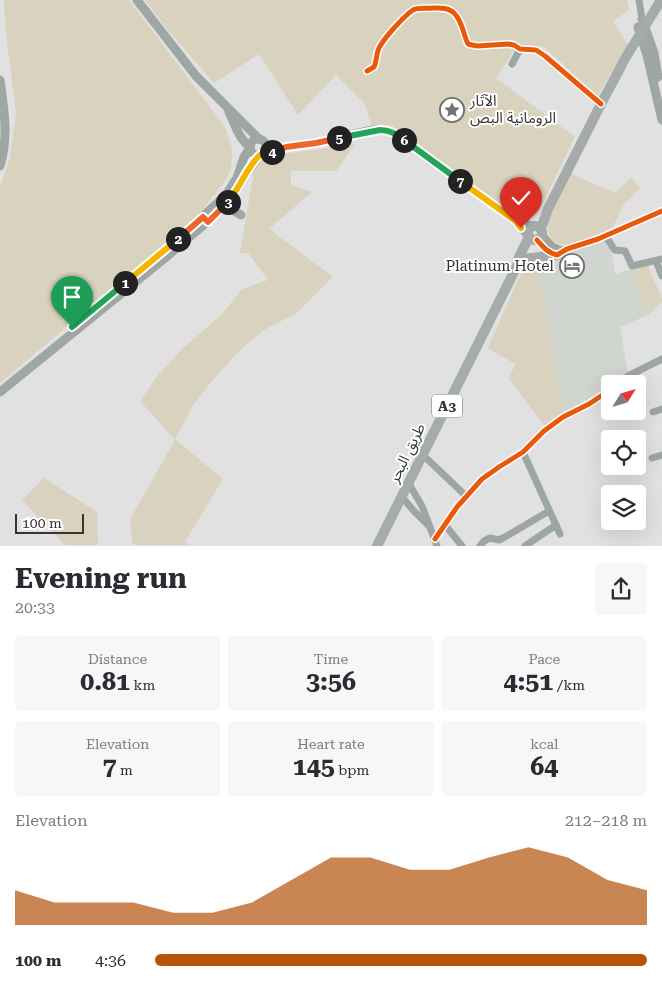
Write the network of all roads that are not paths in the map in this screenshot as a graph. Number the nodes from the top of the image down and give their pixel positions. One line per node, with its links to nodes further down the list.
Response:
1 (137, 0): 12 (main road)
2 (639, 0): 5 (street)
3 (654, 0): 5 (highway, طريق البحر / A3)
4 (661, 0): 5 (highway, طريق البحر / A3)
5 (642, 27): 10 (highway, طريق البحر / A3); 11 (main road); 13 (main road)
6 (520, 49): 7 (street); 8 (street); 10 (street)
7 (512, 64)
8 (367, 71)
9 (0, 80): 18 (main road)
10 (601, 104): 23 (highway, طريق البحر / A3)
11 (662, 104)
12 (225, 106): 14 (main road); 15 (main road)
13 (662, 120)
14 (260, 140): 15 (main road); 16 (main road); 17 (main road)
15 (250, 147): 17 (main road); 22 (main road)
16 (286, 147): 17 (main road); 23 (main road)
17 (262, 154): 19 (main road)
18 (0, 166)
19 (221, 210): 21 (main road); 22 (main road)
20 (662, 211): 24 (street)
21 (241, 215)
22 (205, 219): 32 (main road); 33 (main road)
23 (534, 233): 25 (street); 26 (street); 28 (highway, طريق البحر / A3)
24 (605, 235): 25 (street); 27 (street)
25 (568, 249): 26 (street)
26 (557, 255): 28 (highway)
27 (659, 260): 29 (street)
28 (520, 262): 38 (highway, طريق البحر / A3)
29 (662, 276)
30 (662, 359): 31 (street)
31 (630, 375)
32 (0, 385)
33 (0, 392)
34 (601, 396): 37 (street)
35 (662, 409): 36 (street)
36 (652, 412)
37 (523, 452): 42 (street); 44 (street)
38 (423, 455): 41 (highway, طريق البحر / A3); 42 (street)
39 (662, 456): 40 (street)
40 (652, 458)
41 (408, 484): 43 (highway, طريق البحر / A3); 47 (street)
42 (466, 496): 45 (street)
43 (402, 497): 47 (street); 50 (highway, طريق البحر / A3)
44 (549, 511): 46 (street); 52 (street)
45 (445, 525): 49 (street); 51 (street)
46 (556, 526): 48 (street); 53 (street)
47 (431, 528): 49 (street)
48 (560, 534)
49 (436, 542)
50 (377, 546)
51 (462, 546)
52 (480, 546)
53 (525, 546)

